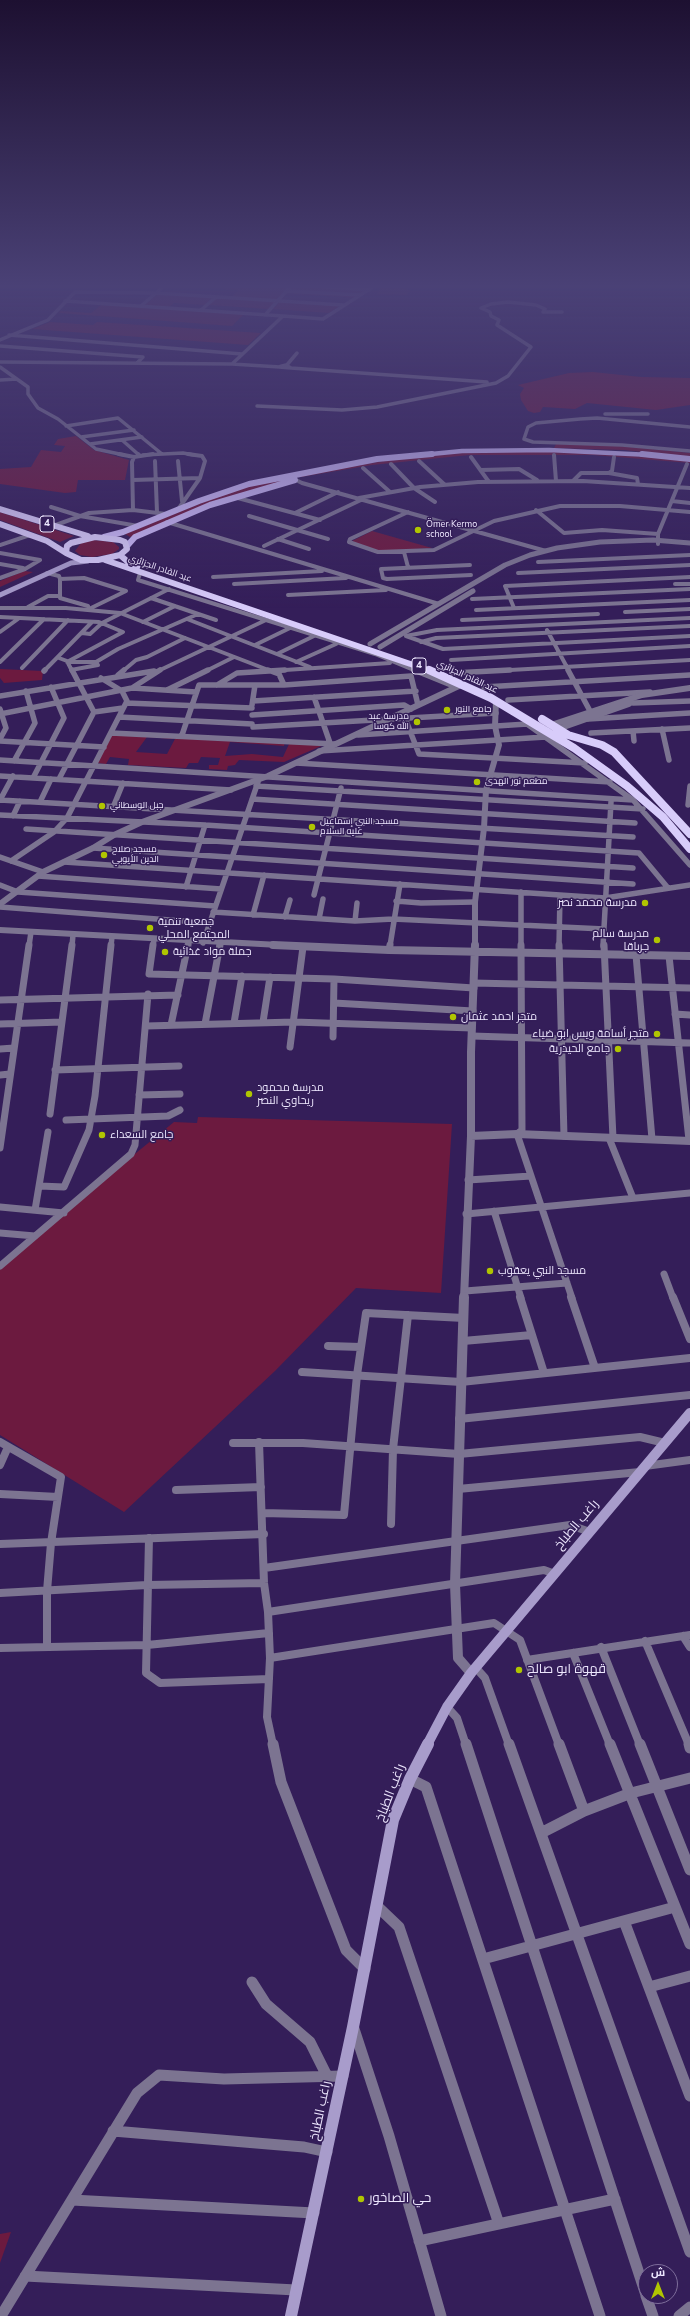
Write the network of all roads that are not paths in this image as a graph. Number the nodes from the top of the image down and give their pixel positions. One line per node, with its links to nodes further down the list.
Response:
1 (28, 393): 6 (street)
2 (446, 393): 3 (street)
3 (257, 406)
4 (648, 414): 5 (street)
5 (597, 418): 7 (street); 12 (street)
6 (66, 426): 8 (street); 9 (street)
7 (690, 427)
8 (134, 430): 9 (street); 10 (street)
9 (81, 437): 13 (street)
10 (142, 437): 11 (street); 16 (street)
11 (122, 440): 13 (street); 17 (street)
12 (552, 443): 14 (street); 15 (street)
13 (90, 444): 21 (street)
14 (549, 450): 25 (main road); 30 (main road)
15 (690, 451)
16 (162, 454): 17 (street); 32 (street)
17 (139, 455): 21 (street)
18 (554, 455): 19 (main road); 20 (main road); 37 (street)
19 (471, 457): 24 (main road); 28 (street)
20 (614, 457): 25 (main road); 29 (street)
21 (134, 458): 34 (street)
22 (155, 461): 33 (street)
23 (178, 461): 31 (street)
24 (419, 461): 26 (main road); 41 (street)
25 (689, 462): 42 (street)
26 (391, 464): 27 (main road); 43 (street)
27 (363, 468): 35 (main road); 46 (street)
28 (481, 470): 36 (street); 39 (street)
29 (610, 473): 38 (street); 40 (street)
30 (287, 475): 35 (street); 54 (main road)
31 (180, 478): 32 (street); 33 (street); 49 (street)
32 (200, 478): 49 (street)
33 (157, 479): 34 (street); 59 (street)
34 (133, 480): 56 (street)
35 (296, 480): 45 (street); 47 (main road)
36 (540, 481): 37 (street); 39 (street)
37 (556, 481): 38 (street)
38 (573, 481): 40 (street)
39 (489, 482): 41 (street)
40 (638, 484): 42 (street)
41 (445, 485): 43 (street)
42 (678, 487): 44 (street); 50 (street)
43 (414, 488): 46 (street); 51 (street)
44 (690, 488)
45 (338, 492): 48 (street); 62 (street)
46 (390, 492): 48 (street)
47 (234, 497): 62 (street); 68 (main road)
48 (361, 499): 60 (street); 66 (street)
49 (182, 501): 54 (street)
50 (672, 501): 52 (street); 58 (street)
51 (435, 502)
52 (690, 503)
53 (51, 507): 64 (street)
54 (179, 508): 63 (main road)
55 (0, 509): 70 (highway, 4)
56 (130, 510): 59 (street); 64 (street); 67 (street)
57 (536, 510): 58 (street); 73 (street); 74 (street)
58 (669, 510): 61 (street); 74 (street)
59 (157, 512): 63 (street)
60 (408, 512): 73 (street); 88 (street)
61 (690, 512)
62 (295, 513): 66 (street)
63 (166, 514): 71 (main road)
64 (80, 516): 67 (street); 70 (street)
65 (249, 516): 72 (street)
66 (320, 520): 72 (street)
67 (112, 521): 71 (street)
68 (167, 522): 83 (main road); 104 (street)
69 (0, 524): 75 (highway, 4)
70 (53, 526): 76 (highway, 4)
71 (138, 526): 77 (main road)
72 (298, 530): 78 (street); 79 (street)
73 (473, 530): 87 (street); 88 (street)
74 (658, 534): 80 (street)
75 (30, 535): 82 (street); 90 (highway, 4)
76 (95, 537): 77 (highway); 90 (highway)
77 (104, 537): 83 (highway)
78 (328, 539)
79 (278, 540): 84 (street); 86 (street)
80 (658, 542): 81 (street); 85 (street); 87 (street); 182 (street)
81 (690, 543)
82 (0, 545)
83 (127, 546): 91 (highway)
84 (264, 546)
85 (690, 546)
86 (309, 549)
87 (546, 551): 133 (street)
88 (404, 552): 101 (street)
89 (0, 553): 102 (street)
90 (68, 554): 95 (highway); 122 (main road)
91 (120, 555): 94 (highway); 177 (highway, عبد القادر الجزائري / 4)
92 (690, 555): 93 (street)
93 (597, 559): 96 (street); 103 (street)
94 (105, 560): 95 (highway); 106 (highway, عبد القادر الجزائري / 4)
95 (90, 561): 105 (main road)
96 (538, 562)
97 (0, 564): 102 (street)
98 (470, 565): 99 (street)
99 (441, 566): 101 (street); 109 (street)
100 (690, 566): 103 (street)
101 (408, 567): 109 (street)
102 (25, 569): 110 (street)
103 (605, 569): 107 (street)
104 (328, 571): 111 (street); 113 (street)
105 (47, 573): 114 (street); 124 (main road)
106 (140, 573): 119 (highway, عبد القادر الجزائري / 4); 120 (street)
107 (518, 573)
108 (470, 575): 109 (street)
109 (444, 576)
110 (1, 577)
111 (212, 577)
112 (690, 577): 115 (street)
113 (352, 578): 116 (street); 123 (street)
114 (60, 579): 127 (street); 139 (street)
115 (581, 583): 125 (street); 129 (street)
116 (234, 584)
117 (675, 584): 118 (street)
118 (690, 584)
119 (176, 585): 120 (street); 211 (highway, عبد القادر الجزائري / 4)
120 (168, 589): 128 (street); 155 (street)
121 (690, 589): 125 (street)
122 (0, 590)
123 (392, 590): 126 (street); 133 (street)
124 (0, 594)
125 (587, 594): 129 (street); 134 (street)
126 (288, 595)
127 (60, 596): 138 (street); 139 (street)
128 (151, 598): 135 (street); 145 (street)
129 (510, 598): 130 (street); 140 (street)
130 (472, 600)
131 (690, 600): 132 (street)
132 (620, 603): 134 (street); 143 (street)
133 (439, 604): 177 (street)
134 (593, 604): 140 (street); 147 (street)
135 (175, 606): 146 (street); 159 (street)
136 (0, 608): 137 (street)
137 (8, 608): 138 (street); 144 (street)
138 (26, 608): 139 (street)
139 (90, 608): 145 (street)
140 (514, 608): 142 (street)
141 (690, 609): 143 (street)
142 (476, 610)
143 (624, 612): 157 (street)
144 (0, 613)
145 (120, 613): 159 (street); 161 (street)
146 (198, 614): 151 (street); 154 (street)
147 (598, 614): 156 (street); 160 (street)
148 (0, 617): 152 (street)
149 (690, 618): 157 (street)
150 (44, 619): 152 (street); 153 (street); 190 (street)
151 (188, 619): 166 (street); 170 (street)
152 (18, 620): 167 (street)
153 (68, 620): 158 (street); 196 (street)
154 (216, 620)
155 (266, 620): 164 (street); 170 (street)
156 (462, 620)
157 (628, 621): 160 (street); 165 (street)
158 (92, 622): 161 (street); 168 (street)
159 (143, 622): 166 (street)
160 (603, 622): 162 (street)
161 (102, 623): 168 (street); 191 (street)
162 (545, 626): 169 (street); 175 (street)
163 (690, 626): 165 (street)
164 (290, 628): 171 (street); 179 (street)
165 (633, 629): 169 (street); 174 (street)
166 (163, 630): 173 (street); 192 (street)
167 (0, 632)
168 (82, 633): 187 (street)
169 (549, 633): 175 (street); 178 (street)
170 (232, 636): 179 (street); 181 (street)
171 (314, 636): 176 (street); 185 (street)
172 (690, 636): 174 (street)
173 (185, 638): 181 (street); 204 (street)
174 (639, 639): 178 (street); 183 (street)
175 (421, 642): 178 (street)
176 (336, 644): 193 (street); 194 (street)
177 (370, 644): 182 (highway, عبد القادر الجزائري / 4)
178 (554, 644): 184 (street)
179 (255, 645): 185 (street)
180 (690, 646): 183 (street)
181 (208, 647): 186 (street); 199 (street)
182 (380, 647): 202 (highway, عبد القادر الجزائري / 4)
183 (645, 648): 184 (street)
184 (560, 653): 188 (street); 195 (street)
185 (277, 654): 193 (street)
186 (234, 657): 201 (street); 216 (street)
187 (59, 658): 191 (street); 200 (street)
188 (451, 660)
189 (690, 660): 195 (street)
190 (0, 662)
191 (67, 662): 192 (street); 198 (street)
192 (96, 662): 198 (street)
193 (296, 662): 197 (street)
194 (392, 663): 197 (street); 211 (street)
195 (567, 667): 202 (street); 207 (street)
196 (22, 668)
197 (314, 668): 201 (street)
198 (71, 670): 206 (street)
199 (162, 670): 204 (street); 213 (street)
200 (44, 671)
201 (270, 671): 209 (street); 210 (street)
202 (453, 673): 214 (highway, عبد القادر الجزائري / 4)
203 (690, 675): 207 (street)
204 (118, 676): 205 (street)
205 (101, 678): 206 (street); 218 (street)
206 (77, 682): 212 (street); 226 (street)
207 (574, 682): 214 (street); 224 (street)
208 (255, 685): 209 (street); 210 (street); 229 (street)
209 (284, 685): 219 (street)
210 (216, 686): 221 (street)
211 (459, 686): 230 (highway, عبد القادر الجزائري / 4); 235 (street)
212 (51, 687): 217 (street); 232 (street)
213 (132, 688): 216 (street); 218 (street)
214 (484, 688): 228 (highway, عبد القادر الجزائري / 4)
215 (690, 688): 220 (street)
216 (167, 690): 221 (street)
217 (26, 691): 223 (street); 237 (street)
218 (122, 691): 226 (street); 233 (street)
219 (416, 691): 225 (street); 235 (street)
220 (660, 691): 224 (street); 227 (street)
221 (196, 692): 236 (street)
222 (690, 692): 234 (street)
223 (0, 696)
224 (582, 696): 228 (street); 242 (street)
225 (314, 697): 229 (street); 241 (street)
226 (86, 698): 232 (street); 244 (street)
227 (627, 699): 234 (street); 242 (street)
228 (508, 700): 256 (highway, عبد القادر الجزائري / 4)
229 (253, 701): 239 (street)
230 (496, 701): 245 (street); 281 (highway, عبد القادر الجزائري / 4)
231 (690, 701): 234 (street)
232 (59, 703): 237 (street); 277 (street)
233 (126, 703): 236 (street); 238 (street)
234 (633, 703): 252 (street)
235 (418, 705): 240 (street)
236 (192, 706): 239 (street); 253 (street)
237 (31, 708): 243 (street); 274 (street)
238 (123, 708): 244 (street); 249 (street)
239 (252, 708): 247 (street)
240 (411, 709): 241 (street); 251 (street)
241 (320, 711): 247 (street); 254 (street)
242 (590, 711): 256 (street)
243 (0, 712): 260 (street)
244 (94, 712): 278 (street)
245 (496, 713): 250 (street); 257 (street)
246 (690, 713): 248 (street)
247 (252, 715): 255 (street)
248 (638, 716): 252 (street); 264 (street)
249 (119, 717): 253 (street); 265 (street)
250 (405, 718): 251 (street); 262 (street)
251 (389, 719): 254 (street); 268 (street)
252 (584, 719): 259 (street)
253 (187, 720): 255 (street); 267 (street)
254 (323, 723): 255 (street); 276 (street)
255 (252, 725): 270 (street)
256 (550, 725): 259 (highway, عبد القادر الجزائري / 4)
257 (495, 726): 262 (street); 269 (street); 272 (street)
258 (690, 728): 261 (street)
259 (558, 729): 275 (highway, عبد القادر الجزائري / 4)
260 (3, 730): 271 (street)
261 (662, 730): 264 (street); 286 (street)
262 (409, 731): 268 (street); 279 (street)
263 (633, 731): 264 (street); 266 (street); 273 (street)
264 (640, 731)
265 (111, 733): 267 (street); 280 (street)
266 (591, 733)
267 (182, 735): 270 (street)
268 (358, 735): 276 (street)
269 (546, 737): 272 (street); 290 (street)
270 (250, 739): 276 (street)
271 (0, 740): 274 (street)
272 (498, 740): 279 (street); 284 (street)
273 (634, 741)
274 (24, 742): 277 (street); 287 (street)
275 (593, 742): 281 (highway); 283 (highway, عبد القادر الجزائري / 4)
276 (332, 743): 282 (street)
277 (51, 744): 278 (street); 288 (street)
278 (77, 745): 280 (street); 292 (street)
279 (414, 745): 282 (street); 284 (street)
280 (104, 747): 293 (street)
281 (574, 748): 291 (highway, عبد القادر الجزائري / 4)
282 (319, 752): 289 (street)
283 (618, 757): 291 (highway); 340 (highway, عبد القادر الجزائري / 4)
284 (496, 759): 290 (street); 294 (street)
285 (0, 760): 287 (street)
286 (669, 760)
287 (14, 761): 288 (street)
288 (41, 763): 292 (street); 298 (street)
289 (296, 763): 294 (street); 297 (street)
290 (585, 763): 303 (street)
291 (596, 764): 348 (highway, عبد القادر الجزائري / 4)
292 (67, 765): 293 (street); 300 (street)
293 (94, 766): 297 (street); 301 (street)
294 (492, 774): 303 (street); 308 (street)
295 (0, 776): 296 (street)
296 (13, 776): 298 (street); 312 (street)
297 (268, 776): 302 (street); 305 (street)
298 (33, 778): 299 (street)
299 (51, 779): 300 (street); 316 (street)
300 (59, 779): 301 (street)
301 (86, 781): 304 (street); 317 (street)
302 (342, 782): 308 (street); 309 (street)
303 (610, 782): 314 (street)
304 (123, 783): 307 (street); 320 (street)
305 (257, 783): 307 (street); 309 (street); 311 (street)
306 (690, 786): 319 (street)
307 (230, 790): 322 (street)
308 (486, 790): 310 (street); 313 (street)
309 (340, 791): 313 (street); 318 (street)
310 (611, 798): 314 (street); 321 (street)
311 (252, 799): 318 (street); 324 (street)
312 (0, 800): 315 (street)
313 (485, 800): 321 (street); 325 (street)
314 (633, 800): 323 (street)
315 (20, 801): 316 (street); 327 (street)
316 (40, 802): 317 (street)
317 (76, 804): 320 (street); 328 (street)
318 (336, 804): 325 (street); 329 (street)
319 (688, 805)
320 (114, 806): 322 (street)
321 (610, 807): 323 (street); 330 (street)
322 (180, 808): 324 (street); 331 (street)
323 (643, 809): 357 (street)
324 (247, 813): 329 (street); 334 (street)
325 (484, 814): 330 (street); 335 (street)
326 (0, 815): 327 (street)
327 (13, 816): 328 (street)
328 (68, 818): 331 (street); 337 (street)
329 (333, 818): 335 (street); 338 (street)
330 (610, 821): 332 (street); 341 (street)
331 (142, 822): 333 (street); 339 (street)
332 (635, 823)
333 (205, 825): 334 (street); 343 (street)
334 (242, 828): 338 (street); 344 (street)
335 (484, 828): 341 (street); 345 (street)
336 (26, 829): 337 (street)
337 (54, 832): 339 (street); 354 (street)
338 (329, 833): 345 (street); 347 (street)
339 (114, 834): 343 (street); 346 (street)
340 (690, 834)
341 (609, 836): 342 (street); 349 (street)
342 (633, 838)
343 (200, 840): 344 (street); 350 (street)
344 (237, 842): 347 (street); 352 (street)
345 (482, 843): 349 (street); 353 (street)
346 (93, 848): 350 (street); 355 (street)
347 (326, 848): 353 (street); 356 (street)
348 (690, 849)
349 (608, 851): 358 (street); 372 (street)
350 (196, 855): 352 (street); 360 (street)
351 (0, 857): 354 (street)
352 (232, 858): 356 (street); 361 (street)
353 (480, 859): 358 (street); 363 (street)
354 (11, 861): 362 (street)
355 (64, 862): 360 (street); 362 (street)
356 (322, 863): 363 (street); 365 (street)
357 (690, 865)
358 (607, 866): 359 (street); 366 (street)
359 (633, 868)
360 (191, 870): 361 (street); 371 (street)
361 (226, 873): 364 (street); 373 (street)
362 (41, 874): 371 (street); 375 (street)
363 (479, 874): 366 (street); 374 (street)
364 (264, 875): 365 (street); 389 (street)
365 (318, 879): 367 (street); 377 (street)
366 (606, 882): 368 (street); 379 (street)
367 (400, 884): 374 (street); 382 (street)
368 (633, 884)
369 (0, 885): 375 (street)
370 (690, 885): 372 (street)
371 (186, 887): 373 (street)
372 (668, 888): 379 (street)
373 (221, 889): 386 (street)
374 (476, 891): 376 (street); 383 (street)
375 (18, 892): 385 (street); 386 (street)
376 (521, 892): 378 (street); 396 (street)
377 (314, 895)
378 (560, 895): 379 (street); 397 (street)
379 (605, 898): 398 (street)
380 (323, 899): 391 (street)
381 (290, 900): 390 (street)
382 (396, 901): 383 (street); 392 (street)
383 (475, 902): 395 (street)
384 (357, 903): 393 (street)
385 (0, 904)
386 (215, 906): 388 (street)
387 (0, 907): 394 (street)
388 (213, 912): 389 (street); 394 (street)
389 (253, 915): 390 (street)
390 (285, 917): 391 (street)
391 (319, 919): 393 (street)
392 (393, 919): 393 (street); 395 (street); 408 (street)
393 (355, 921)
394 (209, 923): 405 (street)
395 (475, 923): 396 (street); 409 (street)
396 (520, 924): 397 (street); 410 (street)
397 (559, 927): 398 (street); 411 (street)
398 (604, 929): 412 (street)
399 (0, 930): 400 (street)
400 (31, 932): 401 (street); 433 (street)
401 (73, 935): 402 (street); 432 (street)
402 (112, 937): 403 (street); 431 (street)
403 (154, 940): 404 (street); 416 (street)
404 (189, 942): 405 (street); 416 (street)
405 (203, 942): 406 (street)
406 (220, 943): 407 (street); 417 (street)
407 (304, 947): 408 (street); 420 (street)
408 (389, 950): 409 (street)
409 (475, 952): 410 (street); 423 (street)
410 (520, 953): 411 (street); 422 (street)
411 (560, 954): 412 (street); 424 (street)
412 (603, 955): 413 (street); 425 (street)
413 (636, 955): 414 (street); 426 (street)
414 (669, 956): 415 (street); 427 (street)
415 (690, 956)
416 (183, 975): 417 (street); 430 (street)
417 (215, 976): 418 (street); 446 (street)
418 (242, 976): 419 (street); 444 (street)
419 (270, 977): 420 (street); 440 (street)
420 (300, 978): 421 (street); 441 (street)
421 (334, 979): 423 (street); 435 (street)
422 (520, 984): 423 (street); 424 (street); 452 (street)
423 (474, 985): 436 (street)
424 (560, 985): 425 (street); 453 (street)
425 (604, 986): 426 (street); 454 (street)
426 (639, 987): 427 (street); 455 (street)
427 (673, 988): 428 (street); 437 (street)
428 (690, 988)
429 (148, 994): 430 (street); 431 (street); 448 (street)
430 (178, 995): 447 (street)
431 (106, 996): 432 (street); 463 (street)
432 (66, 997): 433 (street); 439 (street)
433 (21, 999): 434 (street); 443 (street)
434 (0, 1000)
435 (334, 1003): 436 (street); 442 (street)
436 (473, 1011): 449 (street)
437 (675, 1014): 438 (street); 456 (street)
438 (690, 1014)
439 (62, 1022): 443 (street); 464 (street)
440 (263, 1022): 441 (street); 444 (street)
441 (294, 1022): 442 (street); 458 (street)
442 (333, 1022): 449 (street); 451 (street)
443 (19, 1023): 445 (street); 459 (street)
444 (234, 1023): 446 (street)
445 (0, 1024)
446 (205, 1024): 447 (street)
447 (171, 1025): 448 (street)
448 (146, 1026): 462 (street)
449 (472, 1028): 450 (street)
450 (472, 1036): 452 (street); 477 (street)
451 (333, 1037)
452 (521, 1038): 453 (street); 476 (street)
453 (562, 1039): 454 (street); 478 (street)
454 (608, 1040): 455 (street); 479 (street)
455 (644, 1041): 456 (street); 480 (street)
456 (677, 1042): 457 (street); 481 (street)
457 (690, 1042)
458 (290, 1047)
459 (14, 1048): 460 (street); 465 (street)
460 (0, 1049)
461 (179, 1066): 462 (street)
462 (142, 1067): 463 (street); 468 (street)
463 (98, 1068): 464 (street); 472 (street)
464 (55, 1070): 470 (street)
465 (10, 1074): 466 (street); 474 (street)
466 (0, 1075)
467 (180, 1094): 468 (street)
468 (139, 1095): 471 (street)
469 (180, 1110): 471 (street)
470 (50, 1114)
471 (138, 1118): 472 (street); 492 (street)
472 (92, 1119): 473 (street); 485 (street)
473 (66, 1120)
474 (1, 1129): 482 (street)
475 (48, 1132): 485 (street)
476 (517, 1134): 477 (street); 478 (street); 483 (street)
477 (471, 1136): 484 (street)
478 (564, 1136): 479 (street)
479 (611, 1138): 480 (street); 487 (street)
480 (652, 1139): 481 (street)
481 (689, 1140)
482 (0, 1148)
483 (531, 1176): 484 (street); 489 (street)
484 (468, 1180): 493 (street)
485 (40, 1186): 490 (street)
486 (690, 1193): 487 (street)
487 (633, 1198): 489 (street)
488 (0, 1207): 490 (street)
489 (541, 1207): 491 (street); 499 (street)
490 (35, 1210): 492 (street)
491 (494, 1211): 493 (street); 500 (street)
492 (64, 1213): 495 (street)
493 (466, 1214): 501 (street)
494 (0, 1233): 495 (street)
495 (35, 1236): 496 (street)
496 (4, 1260): 497 (street)
497 (0, 1266)
498 (664, 1274): 505 (street)
499 (566, 1282): 500 (street); 510 (street)
500 (517, 1287): 501 (street); 504 (street)
501 (464, 1291): 503 (street)
502 (408, 1315): 503 (street); 508 (street); 514 (street)
503 (464, 1318): 506 (street)
504 (532, 1335): 506 (street); 512 (street)
505 (690, 1340)
506 (463, 1341): 515 (street)
507 (328, 1346): 508 (street)
508 (361, 1347): 513 (street)
509 (690, 1358): 510 (street)
510 (595, 1368): 512 (street)
511 (302, 1372): 513 (street)
512 (544, 1373): 515 (street)
513 (357, 1375): 514 (street); 523 (street)
514 (402, 1378): 515 (street); 525 (street)
515 (461, 1382): 518 (street)
516 (690, 1395): 518 (street)
517 (689, 1414): 522 (main road, راغب الطباخ)
518 (459, 1420): 526 (street)
519 (0, 1442): 524 (street)
520 (259, 1442): 521 (street); 523 (street); 530 (street)
521 (233, 1443)
522 (665, 1443): 526 (street); 529 (main road, راغب الطباخ)
523 (350, 1446): 525 (street); 535 (street)
524 (8, 1447): 528 (street); 534 (street)
525 (393, 1449): 526 (street); 536 (street)
526 (459, 1454): 531 (street)
527 (690, 1460): 529 (street)
528 (0, 1465)
529 (643, 1469): 531 (street); 537 (main road, راغب الطباخ)
530 (261, 1487): 532 (street); 535 (street)
531 (458, 1489): 540 (street)
532 (176, 1490)
533 (0, 1494): 534 (street)
534 (58, 1497): 541 (street)
535 (263, 1513): 538 (street)
536 (391, 1524)
537 (590, 1532): 540 (street); 544 (main road, راغب الطباخ)
538 (264, 1534): 539 (street); 543 (street)
539 (149, 1538): 541 (street); 547 (street)
540 (457, 1541): 543 (street); 546 (street)
541 (51, 1543): 542 (street); 548 (street)
542 (0, 1544)
543 (264, 1568): 545 (street)
544 (555, 1574): 546 (street); 552 (main road, راغب الطباخ)
545 (264, 1583): 547 (street); 550 (street)
546 (455, 1584): 550 (street); 551 (street)
547 (148, 1585): 548 (street); 556 (street)
548 (47, 1591): 549 (street); 557 (street)
549 (0, 1593)
550 (268, 1612): 553 (street)
551 (456, 1629): 552 (street); 562 (street); 564 (street)
552 (507, 1631): 563 (street); 564 (main road, راغب الطباخ)
553 (269, 1632): 556 (street); 562 (street)
554 (686, 1635): 555 (street); 559 (street)
555 (645, 1641): 558 (street); 567 (street)
556 (147, 1645): 557 (street); 565 (street)
557 (47, 1646): 560 (street)
558 (602, 1647): 561 (street); 570 (street)
559 (690, 1647)
560 (0, 1648)
561 (573, 1653): 563 (street); 571 (street)
562 (270, 1658): 565 (street)
563 (527, 1660): 572 (street)
564 (474, 1671): 566 (main road, راغب الطباخ); 573 (street)
565 (269, 1679): 582 (street)
566 (447, 1706): 568 (main road, راغب الطباخ); 580 (street)
567 (690, 1748)
568 (410, 1778): 575 (main road, راغب الطباخ); 581 (street)
569 (690, 1778): 570 (street)
570 (657, 1786): 571 (street); 574 (street)
571 (631, 1793): 572 (street); 576 (street)
572 (584, 1811): 573 (street)
573 (541, 1833): 578 (street)
574 (690, 1870)
575 (377, 1906): 582 (main road, راغب الطباخ); 596 (street)
576 (676, 1907): 577 (street); 579 (street)
577 (624, 1921): 578 (street); 585 (street)
578 (577, 1934): 580 (street); 598 (street)
579 (690, 1944)
580 (532, 1946): 581 (street); 592 (street)
581 (482, 1959): 594 (street)
582 (364, 1969): 586 (main road, راغب الطباخ)
583 (690, 1976): 585 (street)
584 (252, 1982): 587 (street)
585 (650, 1987): 589 (street)
586 (353, 2027): 588 (main road, راغب الطباخ); 597 (street)
587 (327, 2076): 588 (street); 590 (street)
588 (343, 2076): 591 (main road, راغب الطباخ)
589 (690, 2096)
590 (113, 2131): 591 (street); 593 (street)
591 (327, 2152): 595 (main road, راغب الطباخ)
592 (615, 2199): 594 (street); 599 (street)
593 (72, 2200): 595 (street); 600 (street)
594 (565, 2210): 596 (street); 607 (street)
595 (314, 2213): 601 (main road, راغب الطباخ)
596 (499, 2224): 597 (street)
597 (419, 2241): 606 (street)
598 (690, 2252)
599 (638, 2271)
600 (25, 2276): 601 (street); 604 (street)
601 (296, 2290): 605 (main road, راغب الطباخ)
602 (649, 2304): 608 (street)
603 (690, 2307): 609 (street)
604 (1, 2316)
605 (291, 2316)
606 (441, 2316)
607 (600, 2316)
608 (653, 2316)
609 (679, 2316)

